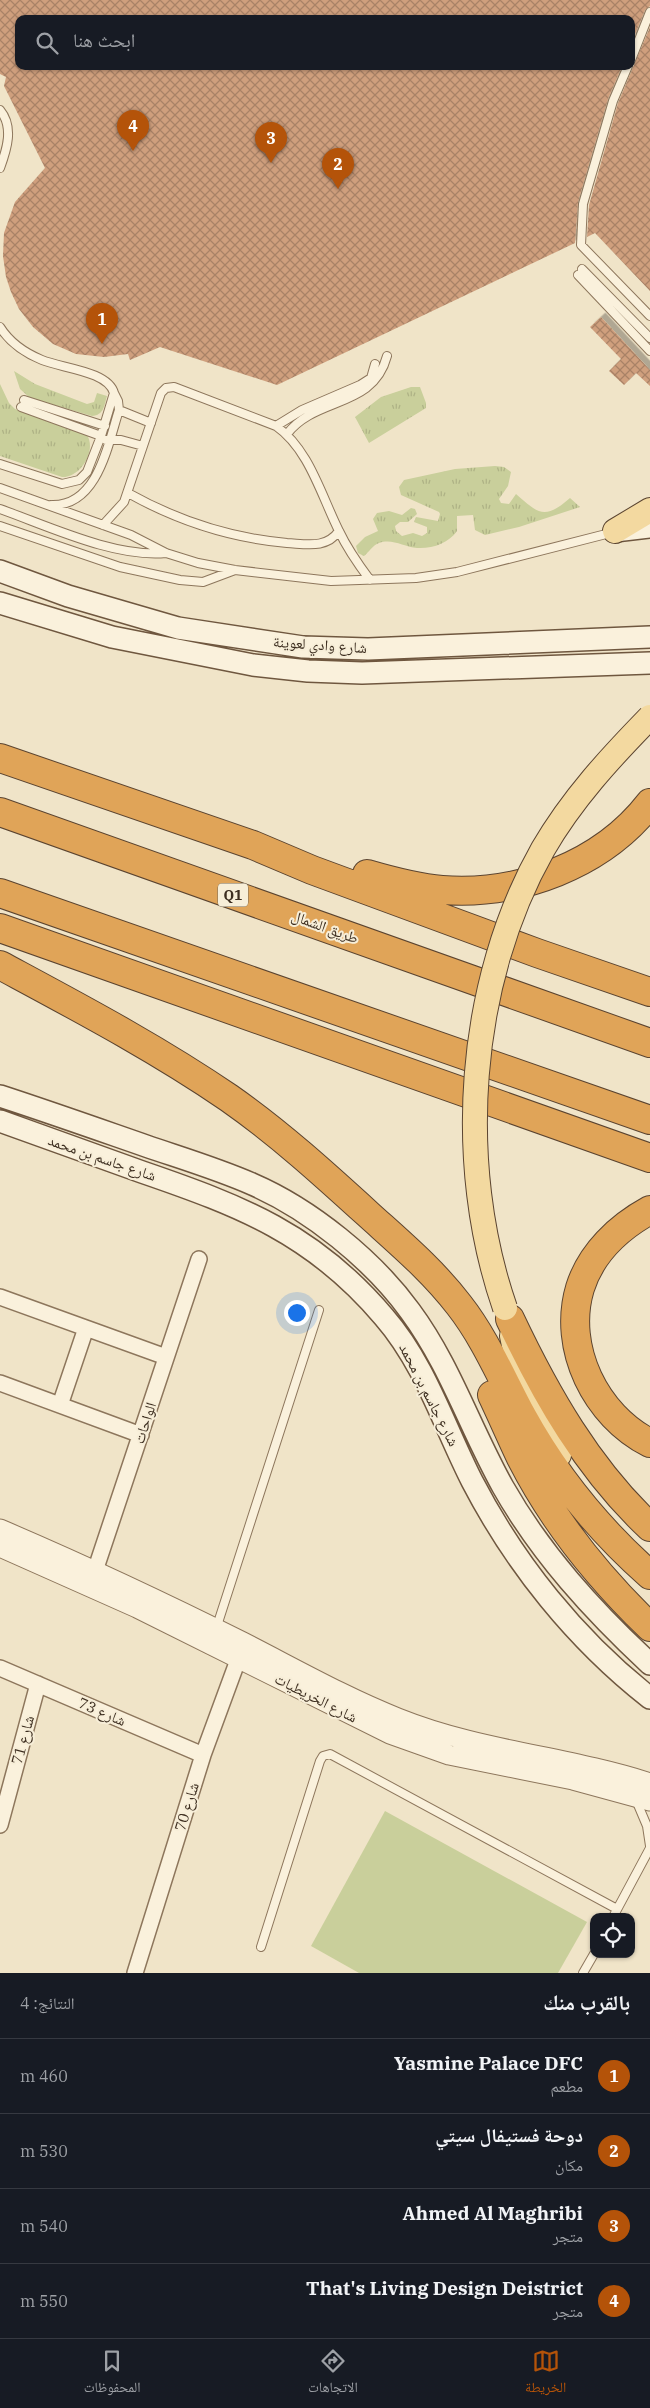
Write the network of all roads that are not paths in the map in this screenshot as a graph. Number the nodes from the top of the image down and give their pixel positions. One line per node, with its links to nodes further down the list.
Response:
1 (650, 12): 2 (lane)
2 (635, 50)
3 (626, 70): 6 (lane)
4 (0, 110): 5 (lane)
5 (0, 168)
6 (650, 316)
7 (0, 327): 12 (lane)
8 (650, 338): 9 (lane)
9 (650, 351)
10 (387, 356): 17 (lane)
11 (375, 364): 16 (lane)
12 (114, 393): 13 (lane); 15 (lane)
13 (119, 410): 14 (lane); 19 (lane)
14 (151, 423): 16 (lane); 20 (lane)
15 (105, 426): 18 (lane); 18 (lane)
16 (276, 426): 17 (lane)
17 (287, 434): 30 (lane)
18 (100, 438): 19 (lane); 21 (lane)
19 (110, 440): 20 (lane); 24 (lane)
20 (143, 446): 23 (lane)
21 (0, 464)
22 (0, 488): 24 (lane)
23 (128, 493): 28 (lane); 30 (lane)
24 (48, 505): 28 (lane)
25 (645, 508): 31 (main road)
26 (0, 509): 32 (lane)
27 (0, 526): 33 (lane)
28 (103, 526): 32 (lane)
29 (650, 527): 31 (main road)
30 (339, 531): 35 (lane)
31 (615, 531): 35 (lane)
32 (166, 553): 33 (lane)
33 (235, 570): 35 (lane)
34 (0, 571): 37 (main road, شارع وادي لعوينة)
35 (370, 580)
36 (0, 603): 38 (main road, شارع وادي لعوينة)
37 (650, 637)
38 (650, 663)
39 (650, 717): 58 (main road, bridge)
40 (0, 758): 43 (highway)
41 (650, 803): 43 (highway)
42 (0, 812): 48 (highway, طريق الشمال / Q1)
43 (253, 845): 47 (highway)
44 (0, 893): 50 (highway)
45 (0, 928): 52 (highway)
46 (0, 965): 54 (highway)
47 (650, 992)
48 (650, 1043)
49 (0, 1096): 75 (main road, شارع جاسم بن محمد)
50 (650, 1120)
51 (0, 1122): 78 (main road, شارع جاسم بن محمد)
52 (650, 1158)
53 (650, 1210): 64 (highway)
54 (379, 1224): 65 (highway); 72 (highway)
55 (199, 1259): 60 (street, الواحات)
56 (0, 1297): 59 (street)
57 (319, 1310): 73 (lane)
58 (507, 1314): 65 (main road); 66 (highway)
59 (86, 1328): 60 (street); 62 (street)
60 (166, 1357): 63 (street, الواحات)
61 (0, 1383): 62 (street)
62 (60, 1405): 63 (street)
63 (141, 1435): 71 (street, الواحات)
64 (650, 1443)
65 (604, 1522): 69 (main road); 70 (highway)
66 (650, 1526)
67 (0, 1529): 71 (street, شارع الخريطيات)
68 (0, 1547): 71 (street, شارع الخريطيات)
69 (650, 1560)
70 (650, 1575)
71 (93, 1578): 73 (street, شارع الخريطيات); 74 (street, شارع الخريطيات)
72 (650, 1627)
73 (216, 1629): 74 (street, شارع الخريطيات)
74 (241, 1650): 79 (street, شارع 70); 80 (street, شارع الخريطيات); 81 (street, شارع الخريطيات)
75 (650, 1664)
76 (0, 1668): 77 (street, شارع 73)
77 (38, 1684): 79 (street, شارع 73); 82 (street, شارع 71)
78 (650, 1698)
79 (203, 1755): 88 (street, شارع 70)
80 (650, 1783)
81 (642, 1798): 83 (lane)
82 (0, 1825)
83 (650, 1847): 84 (lane)
84 (618, 1909): 85 (lane); 86 (lane)
85 (616, 1913)
86 (260, 1947)
87 (592, 1958): 89 (lane)
88 (135, 1973)
89 (583, 1973)

